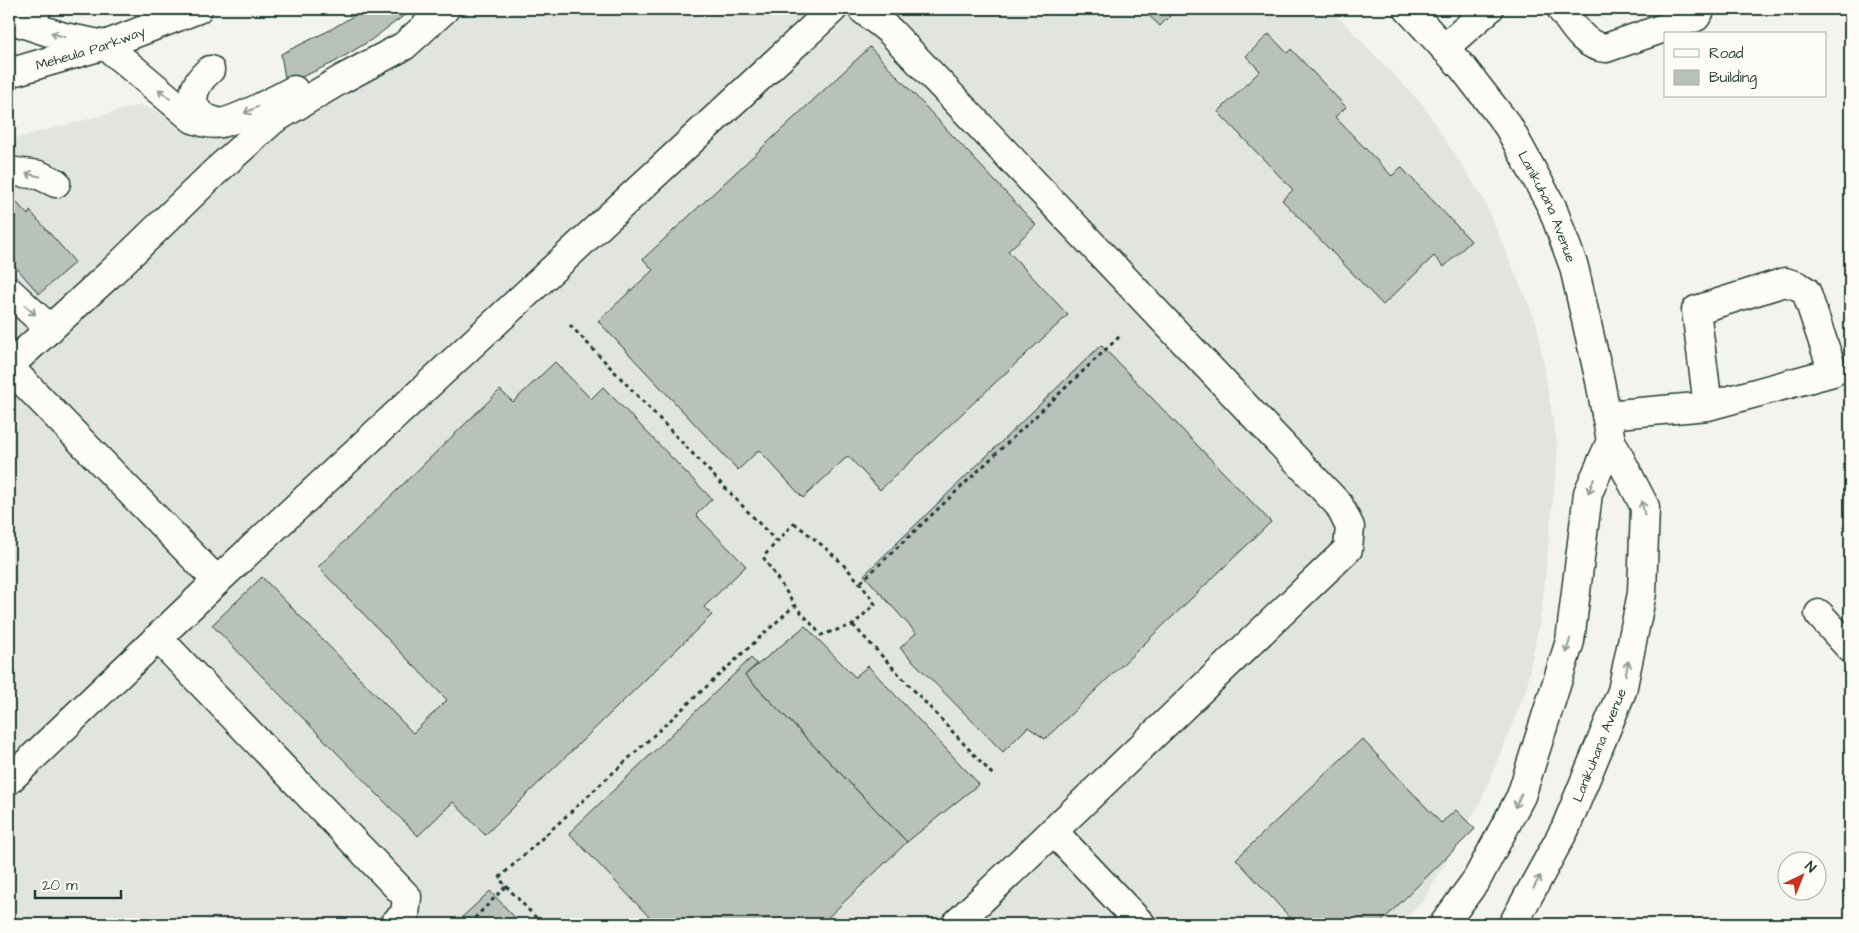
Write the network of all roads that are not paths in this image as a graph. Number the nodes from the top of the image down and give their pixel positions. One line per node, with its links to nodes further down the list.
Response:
1 (37, 9): 11 (main road)
2 (198, 9): 12 (main road, Meheula Parkway)
3 (430, 9): 16 (main road, one-way to 16)
4 (445, 9): 20 (main road)
5 (833, 9): 25 (main road)
6 (862, 9): 30 (main road)
7 (1408, 9): 13 (main road, Lanikuhana Avenue)
8 (1489, 9): 13 (main road)
9 (1561, 9): 10 (main road)
10 (1701, 9)
11 (9, 19): 12 (main road, one-way to 11)
12 (105, 45): 15 (main road, Meheula Parkway); 16 (main road, one-way to 12)
13 (1444, 48): 23 (main road, Lanikuhana Avenue)
14 (210, 70): 16 (main road)
15 (9, 73)
16 (220, 123)
17 (9, 171): 18 (main road, one-way to 17)
18 (56, 183)
19 (9, 291): 20 (main road, one-way to 20)
20 (50, 330): 21 (main road)
21 (9, 366): 25 (main road)
22 (1708, 406): 22 (main road); 23 (main road)
23 (1606, 415): 24 (main road, Lanikuhana Avenue)
24 (1610, 441): 34 (main road, one-way to 34); 35 (main road, Lanikuhana Avenue, one-way to 24)
25 (218, 581): 27 (main road)
26 (1819, 614): 28 (main road)
27 (158, 638): 29 (main road); 31 (main road)
28 (1850, 648)
29 (9, 780)
30 (1053, 832): 32 (main road); 33 (main road)
31 (394, 924)
32 (956, 924)
33 (1141, 924)
34 (1444, 924)
35 (1513, 924)

